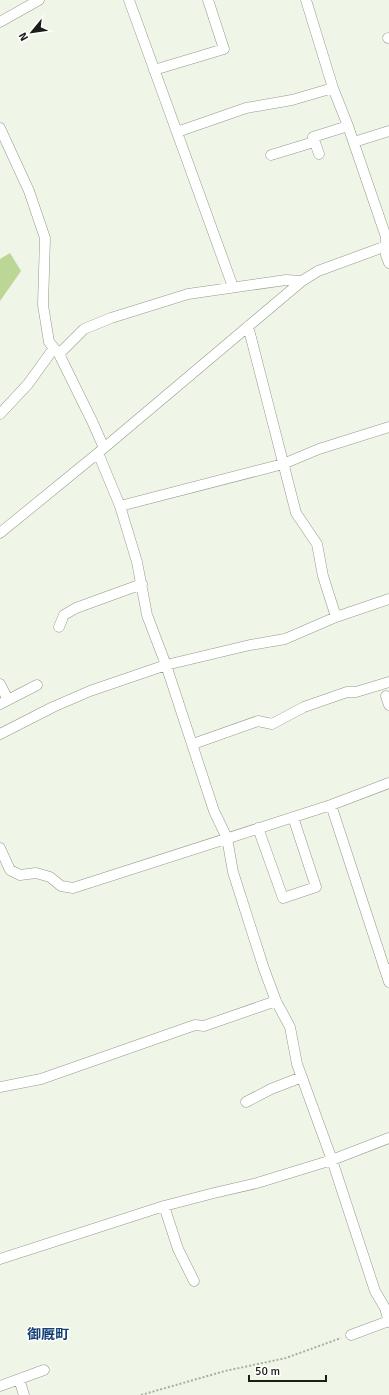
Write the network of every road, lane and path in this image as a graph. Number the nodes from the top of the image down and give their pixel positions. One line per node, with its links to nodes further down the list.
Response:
1 (38, 0): 5 (street)
2 (129, 0): 6 (street)
3 (208, 0): 6 (street)
4 (306, 0): 7 (street)
5 (0, 22)
6 (154, 70): 10 (street)
7 (333, 88): 8 (street); 10 (street)
8 (348, 126): 12 (street); 13 (street)
9 (389, 131): 13 (street)
10 (177, 132): 19 (street)
11 (1, 135): 21 (street)
12 (314, 142): 14 (street); 15 (street)
13 (354, 142): 16 (street)
14 (318, 154)
15 (271, 156)
16 (387, 246): 17 (street); 18 (street)
17 (389, 263)
18 (302, 281): 19 (street); 20 (street)
19 (233, 287): 21 (street)
20 (248, 326): 24 (street); 25 (street)
21 (56, 351): 22 (street); 24 (street)
22 (0, 414)
23 (389, 427): 25 (street)
24 (101, 451): 26 (street); 27 (street)
25 (283, 464): 26 (street); 30 (street)
26 (120, 506): 28 (street)
27 (0, 533)
28 (142, 584): 31 (street); 32 (street)
29 (389, 599): 30 (street)
30 (336, 617): 32 (street)
31 (59, 627)
32 (166, 665): 37 (street); 38 (street)
33 (389, 682): 38 (street)
34 (0, 684): 36 (street)
35 (37, 685): 36 (street)
36 (4, 702)
37 (0, 734)
38 (193, 744): 43 (street)
39 (389, 783): 40 (street)
40 (331, 805): 41 (street); 45 (street)
41 (293, 817): 42 (street); 42 (street)
42 (258, 828): 43 (street)
43 (227, 838): 44 (street); 47 (street)
44 (0, 848)
45 (387, 969): 46 (street)
46 (389, 982)
47 (276, 1001): 48 (street); 49 (street)
48 (302, 1077): 50 (street); 52 (street)
49 (0, 1087)
50 (246, 1102)
51 (389, 1138): 52 (street)
52 (332, 1160): 53 (street); 56 (street)
53 (164, 1206): 54 (street); 55 (street)
54 (0, 1259)
55 (194, 1281)
56 (387, 1307): 57 (street)
57 (389, 1322): 58 (street)
58 (351, 1334): 63 (path)
59 (44, 1370): 60 (street)
60 (19, 1379): 61 (street); 62 (street)
61 (0, 1386)
62 (24, 1395)
63 (141, 1395)

